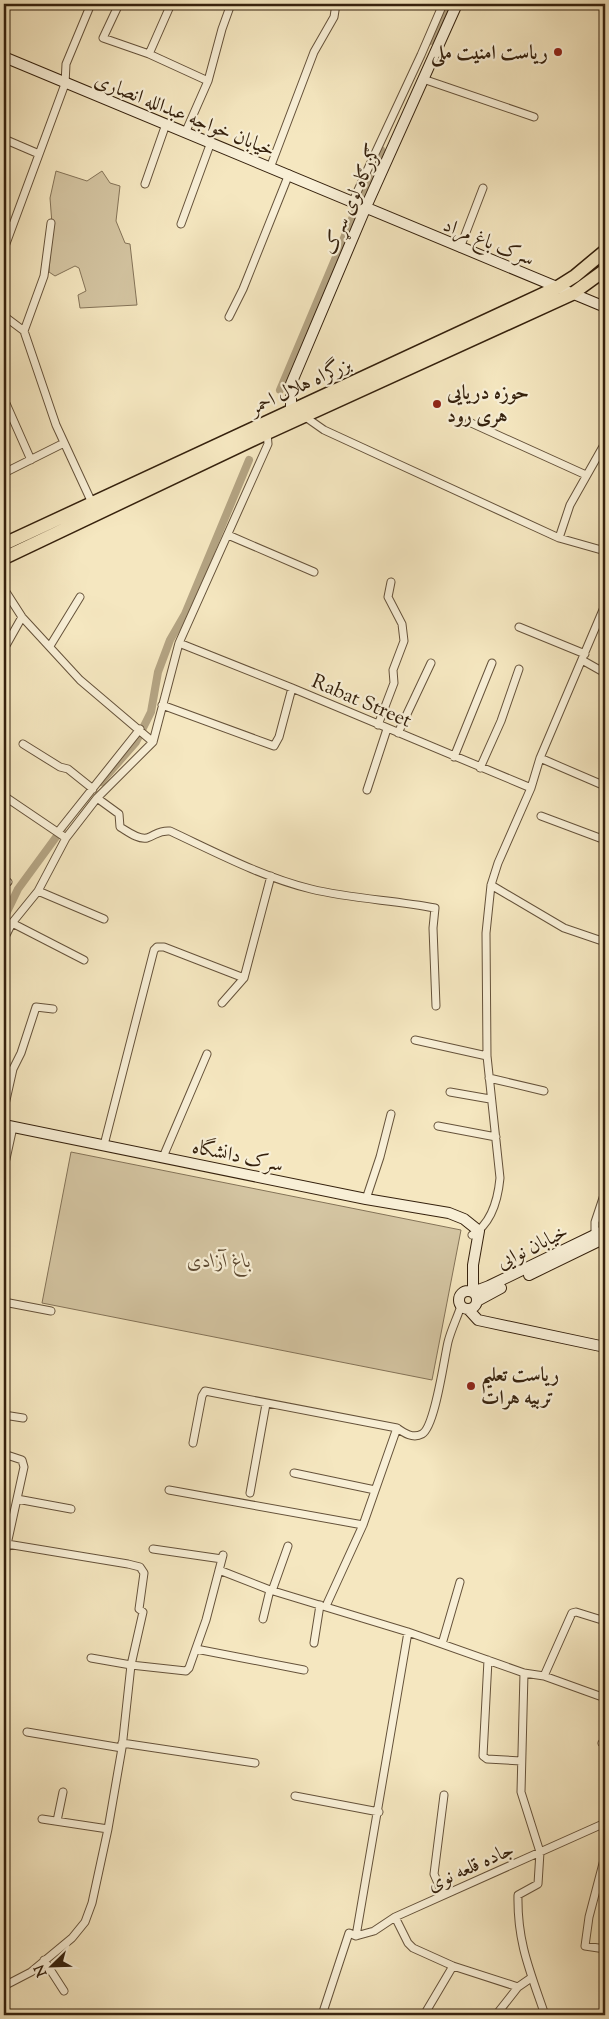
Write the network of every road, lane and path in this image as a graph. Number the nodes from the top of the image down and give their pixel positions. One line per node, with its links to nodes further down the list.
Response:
1 (91, 4): 12 (street)
2 (119, 4): 8 (street)
3 (171, 4): 8 (street)
4 (232, 4): 11 (street)
5 (336, 4): 19 (street)
6 (442, 4): 23 (street)
7 (457, 4): 10 (street, ګزرګاه لوی سړک)
8 (149, 54): 11 (street)
9 (4, 57): 12 (street, خیابان خواجه عبدالله انصاری)
10 (423, 79): 13 (street); 23 (street, ګزرګاه لوی سړک)
11 (208, 81): 15 (street)
12 (65, 84): 14 (street, خیابان خواجه عبدالله انصاری); 18 (street)
13 (534, 117)
14 (166, 124): 15 (street, خیابان خواجه عبدالله انصاری); 21 (street)
15 (186, 132): 17 (street, خیابان خواجه عبدالله انصاری)
16 (4, 139): 18 (street)
17 (211, 142): 19 (street, خیابان خواجه عبدالله انصاری); 26 (street)
18 (39, 154): 27 (street)
19 (270, 168): 20 (street, خیابان خواجه عبدالله انصاری)
20 (289, 174): 23 (street, خیابان خواجه عبدالله انصاری); 35 (street)
21 (145, 184)
22 (483, 188): 28 (street)
23 (359, 206): 28 (street, سرک باغ مراد); 39 (street, ګزرګاه لوی سړک)
24 (51, 223): 37 (street)
25 (4, 224): 27 (street)
26 (181, 224)
27 (12, 227): 29 (street)
28 (460, 248): 32 (street, سرک باغ مراد)
29 (4, 249)
30 (605, 251): 32 (highway, بزرگراه هلال احمر)
31 (605, 270): 33 (highway, بزرگراه هلال احمر)
32 (556, 288): 33 (street, سرک باغ مراد); 39 (highway, بزرگراه هلال احمر)
33 (572, 294): 34 (street, سرک باغ مراد); 40 (highway, بزرگراه هلال احمر)
34 (605, 307)
35 (229, 317)
36 (5, 318): 37 (street)
37 (24, 331): 43 (street)
38 (4, 399): 45 (street)
39 (291, 411): 48 (highway, بزرگراه هلال احمر)
40 (304, 416): 42 (highway, بزرگراه هلال احمر); 50 (street)
41 (469, 422): 47 (street)
42 (267, 433): 48 (highway, بزرگراه هلال احمر); 49 (street)
43 (64, 443): 45 (street); 48 (street)
44 (605, 443): 47 (street)
45 (31, 460): 46 (street)
46 (4, 473)
47 (586, 476): 50 (street)
48 (94, 509): 51 (highway, بزرگراه هلال احمر); 53 (highway, بزرگراه هلال احمر)
49 (228, 535): 54 (street); 61 (street)
50 (559, 538): 52 (street)
51 (4, 544)
52 (605, 551)
53 (4, 558)
54 (314, 572)
55 (391, 582): 71 (street)
56 (4, 589): 59 (street)
57 (80, 597): 62 (street)
58 (605, 605): 64 (street)
59 (22, 616): 62 (street); 63 (street)
60 (519, 627): 64 (street)
61 (179, 643): 69 (street, Rabat Street); 70 (street)
62 (50, 646): 72 (street)
63 (4, 649)
64 (583, 657): 68 (street); 78 (street)
65 (431, 663): 74 (street)
66 (492, 663): 77 (street)
67 (519, 669): 79 (street)
68 (605, 673)
69 (292, 688): 70 (street); 71 (street, Rabat Street)
70 (162, 705): 75 (street)
71 (378, 725): 73 (street, Rabat Street)
72 (140, 729): 75 (street); 82 (street)
73 (387, 729): 74 (street, Rabat Street); 83 (street)
74 (398, 733): 77 (street, Rabat Street)
75 (153, 742): 85 (street)
76 (23, 744): 82 (street)
77 (454, 757): 79 (street, Rabat Street)
78 (540, 758): 80 (street); 81 (street)
79 (480, 768): 81 (street, Rabat Street)
80 (605, 786)
81 (532, 788): 91 (street)
82 (94, 789): 87 (street)
83 (367, 790)
84 (4, 796): 87 (street)
85 (98, 798): 88 (street); 90 (street)
86 (541, 816): 89 (street)
87 (58, 832): 88 (street)
88 (66, 838): 92 (street)
89 (605, 840)
90 (272, 876): 98 (street); 100 (street)
91 (491, 885): 96 (street); 104 (street)
92 (38, 891): 93 (street); 94 (street)
93 (104, 919)
94 (12, 923): 95 (street); 97 (street)
95 (4, 939)
96 (605, 942)
97 (84, 960)
98 (244, 978): 99 (street); 114 (street)
99 (222, 1003)
100 (436, 1006)
101 (53, 1008): 109 (street)
102 (415, 1040): 104 (street)
103 (207, 1054): 115 (street)
104 (487, 1056): 105 (street)
105 (489, 1078): 106 (street); 108 (street)
106 (544, 1091)
107 (450, 1092): 108 (street)
108 (490, 1099): 113 (street)
109 (4, 1109)
110 (391, 1114): 118 (street)
111 (8, 1126): 114 (street, سرک دانشگاه); 116 (street)
112 (438, 1126): 113 (street)
113 (496, 1137): 120 (street)
114 (104, 1145): 115 (street, سرک دانشگاه)
115 (163, 1158): 118 (street, سرک دانشگاه)
116 (4, 1168)
117 (605, 1192): 121 (street)
118 (366, 1199): 120 (street, سرک دانشگاه)
119 (605, 1230): 121 (street, خیابان نوایی)
120 (476, 1233): 123 (street); 125 (street)
121 (594, 1235): 124 (street, خیابان نوایی)
122 (605, 1238): 125 (street, خیابان نوایی)
123 (473, 1265): 124 (street); 125 (street)
124 (498, 1282): 125 (street, خیابان نوایی)
125 (472, 1295): 127 (street); 127 (street)
126 (4, 1302): 128 (street)
127 (465, 1308): 129 (street); 133 (street)
128 (51, 1311)
129 (605, 1347)
130 (266, 1404): 133 (street); 134 (street); 139 (street)
131 (4, 1415): 132 (street)
132 (23, 1418)
133 (397, 1428): 138 (street)
134 (193, 1443)
135 (4, 1454): 140 (street)
136 (294, 1473): 138 (street)
137 (169, 1490): 142 (street)
138 (375, 1490): 142 (street)
139 (250, 1493)
140 (17, 1499): 141 (street); 143 (street)
141 (71, 1509)
142 (362, 1524): 150 (street)
143 (7, 1544): 146 (street); 159 (street)
144 (288, 1546): 149 (street)
145 (153, 1549): 147 (street)
146 (4, 1558)
147 (219, 1570): 149 (street); 156 (street)
148 (460, 1582): 155 (street)
149 (271, 1590): 150 (street); 151 (street)
150 (323, 1605): 153 (street); 154 (street)
151 (263, 1619)
152 (605, 1621): 162 (street)
153 (408, 1632): 155 (street); 171 (street)
154 (314, 1643)
155 (442, 1644): 158 (street)
156 (196, 1649): 159 (street); 160 (street)
157 (91, 1658): 159 (street)
158 (488, 1660): 161 (street); 166 (street)
159 (130, 1665): 165 (street)
160 (304, 1670)
161 (524, 1674): 162 (street); 166 (street)
162 (544, 1676): 163 (street)
163 (605, 1698)
164 (28, 1732): 165 (street)
165 (122, 1746): 167 (street); 175 (street)
166 (521, 1761): 176 (street)
167 (255, 1763)
168 (63, 1792): 173 (street)
169 (444, 1795): 178 (street)
170 (295, 1796): 171 (street)
171 (379, 1812): 180 (street)
172 (42, 1819): 173 (street)
173 (57, 1821): 175 (street)
174 (605, 1824): 176 (street, جاده قلعه نوی)
175 (108, 1829): 182 (street)
176 (540, 1852): 178 (street, جاده قلعه نوی); 184 (street)
177 (605, 1856): 181 (street)
178 (443, 1895): 179 (street, جاده قلعه نوی)
179 (395, 1917): 180 (street, جاده قلعه نوی); 183 (street)
180 (353, 1935): 188 (street)
181 (605, 1950)
182 (44, 1960): 185 (street); 187 (street)
183 (453, 1966): 186 (street); 189 (street)
184 (531, 1978): 186 (street); 191 (street)
185 (4, 1986)
186 (518, 1987): 190 (street)
187 (64, 1991)
188 (322, 2015)
189 (424, 2015)
190 (496, 2015)
191 (545, 2015)

